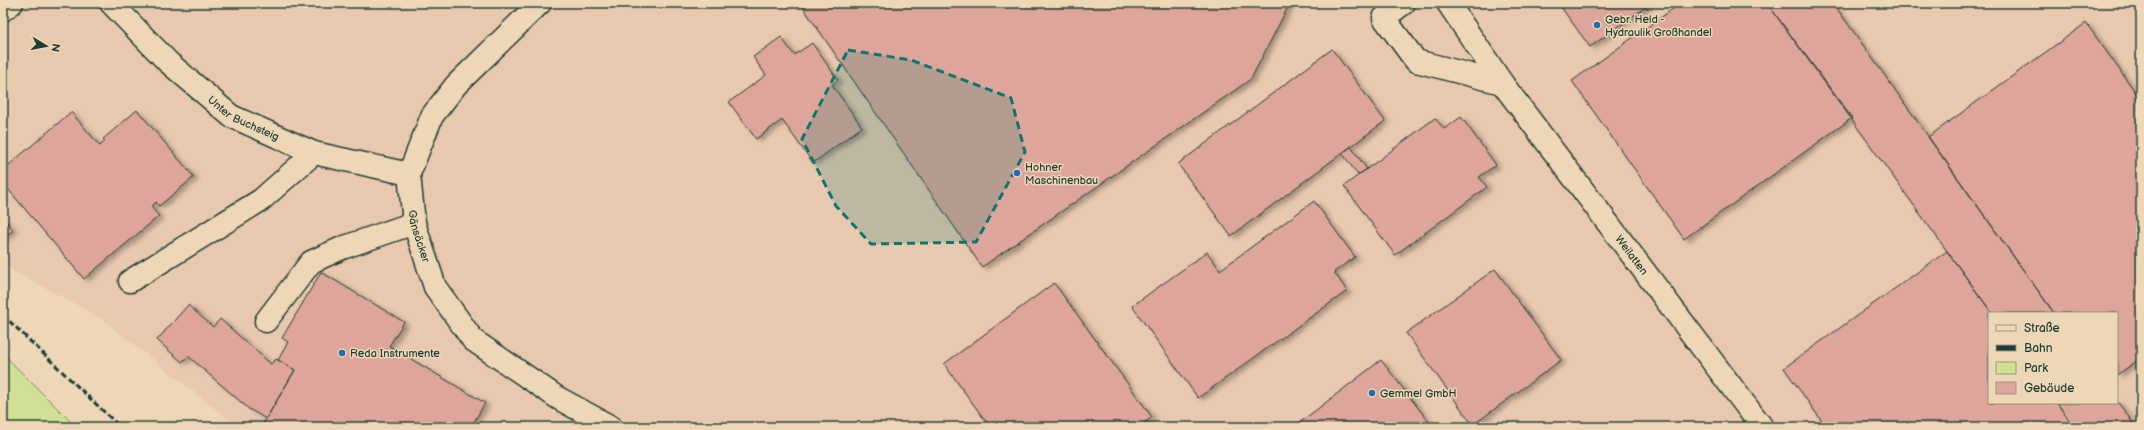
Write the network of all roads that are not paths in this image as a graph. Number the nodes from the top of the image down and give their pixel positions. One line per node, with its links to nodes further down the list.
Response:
1 (12, 3): 6 (street)
2 (111, 3): 8 (street, Unter Buchsteig)
3 (540, 3): 9 (street, Gänsäcker)
4 (1448, 3): 7 (street, Weilatten)
5 (1402, 4): 7 (street)
6 (3, 10)
7 (1502, 84): 14 (street, Weilatten)
8 (314, 153): 9 (street, Unter Buchsteig); 11 (street)
9 (409, 174): 10 (street, Gänsäcker)
10 (414, 223): 12 (street); 13 (street, Gänsäcker)
11 (130, 281)
12 (266, 321)
13 (611, 427)
14 (1762, 427)

